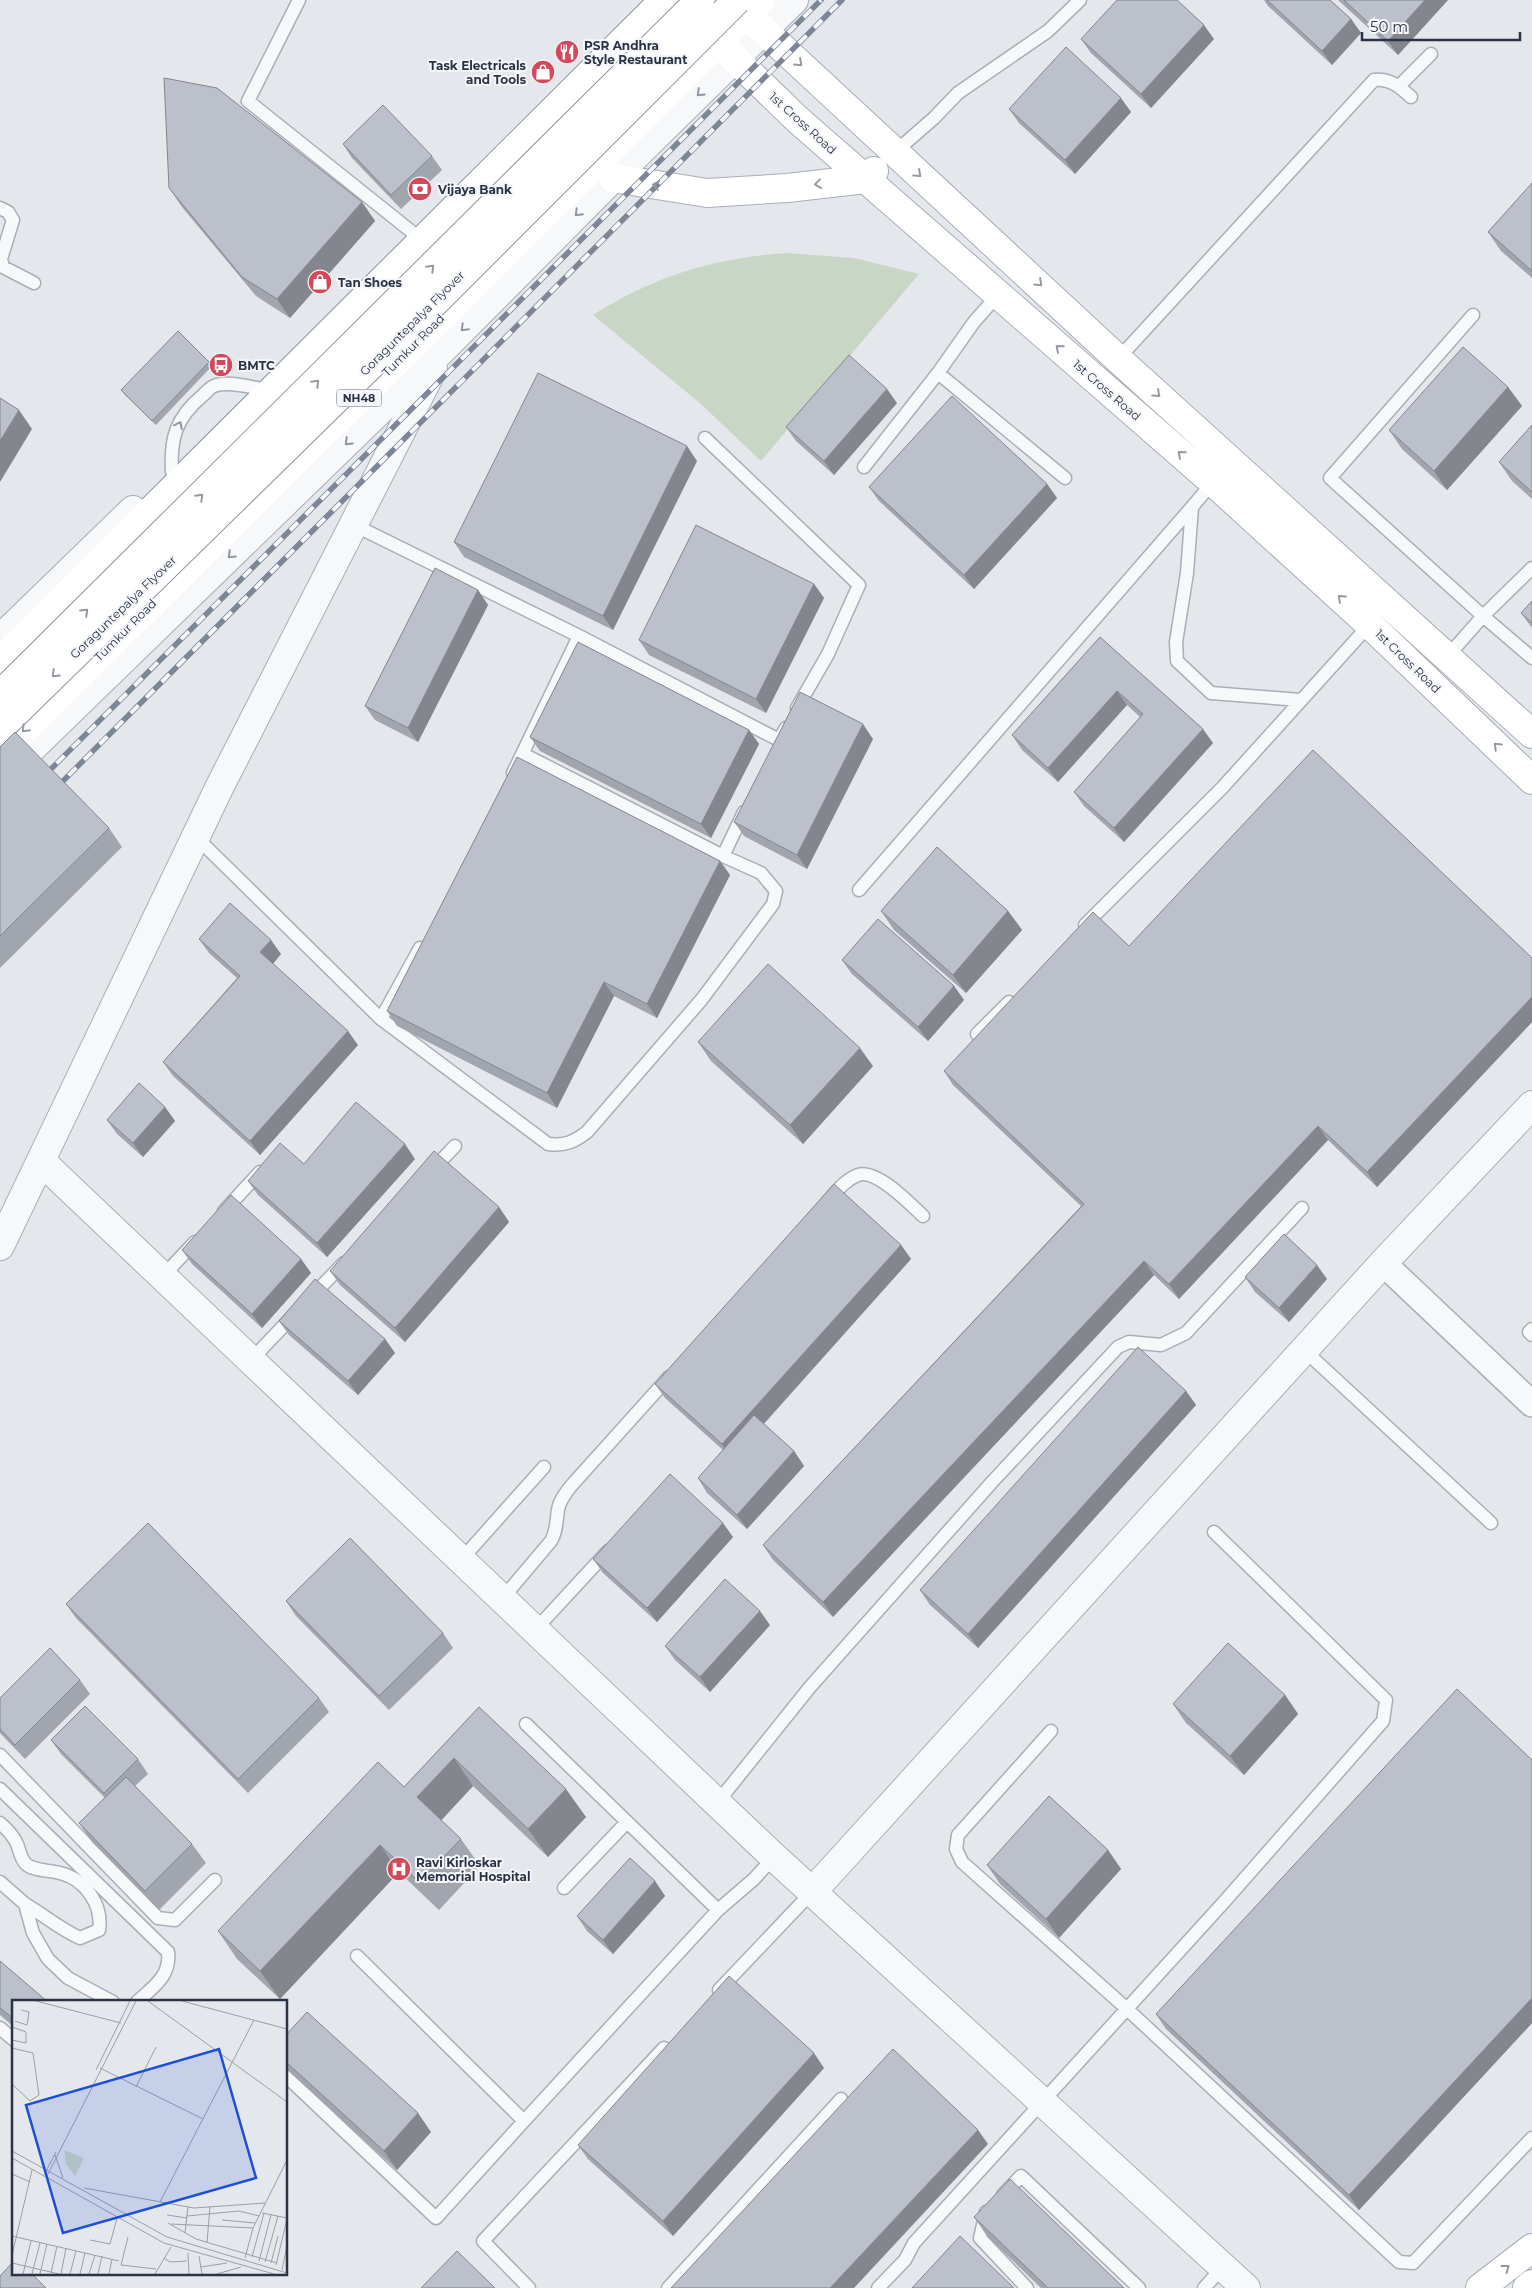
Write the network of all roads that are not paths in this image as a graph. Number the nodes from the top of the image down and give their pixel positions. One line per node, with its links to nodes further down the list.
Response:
1 (299, 0): 17 (lane)
2 (645, 0): 17 (street)
3 (664, 0): 38 (main road)
4 (682, 0): 9 (main road, 1st Cross Road)
5 (700, 0): 39 (main road, Goraguntepalya Flyover, one-way to 5, bridge)
6 (794, 0): 8 (street)
7 (1080, 0): 13 (lane)
8 (748, 9): 9 (main road, Tumkur Road / NH48); 13 (main road, one-way to 13); 41 (main road, Goraguntepalya Flyover, one-way to 41, bridge)
9 (727, 50): 14 (street, one-way to 14); 15 (main road, 1st Cross Road); 43 (main road, Tumkur Road / NH48, one-way to 43)
10 (1431, 54): 11 (lane)
11 (1399, 86): 12 (lane); 22 (lane)
12 (1411, 97)
13 (895, 152): 15 (main road); 22 (main road, one-way to 22)
14 (612, 178): 15 (main road, one-way to 14); 21 (street, one-way to 21)
15 (866, 178): 19 (main road, 1st Cross Road)
16 (0, 208): 18 (lane)
17 (412, 232): 35 (street, one-way to 17)
18 (34, 283)
19 (998, 295): 23 (lane); 27 (main road, 1st Cross Road, one-way to 19)
20 (1473, 315): 32 (lane)
21 (444, 348): 29 (street); 45 (street, one-way to 45)
22 (1118, 359): 31 (main road, one-way to 31)
23 (938, 373): 25 (lane); 26 (lane)
24 (705, 438): 34 (lane)
25 (864, 467)
26 (1065, 478)
27 (1213, 482): 28 (lane); 33 (main road, 1st Cross Road, one-way to 27)
28 (1192, 507): 40 (lane); 51 (lane)
29 (354, 525): 34 (lane); 49 (street)
30 (1532, 568): 32 (lane)
31 (1389, 604): 33 (lane); 36 (main road)
32 (1483, 616): 36 (lane); 37 (lane)
33 (1370, 625): 40 (lane); 46 (main road, 1st Cross Road, one-way to 33)
34 (579, 636): 44 (lane)
35 (0, 639)
36 (1447, 657): 42 (main road)
37 (1532, 658)
38 (0, 660)
39 (0, 695)
40 (1300, 700): 52 (lane)
41 (0, 728)
42 (1532, 734)
43 (0, 754)
44 (523, 754): 47 (lane); 50 (lane)
45 (0, 779)
46 (1532, 780)
47 (509, 781)
48 (749, 802): 50 (lane)
49 (196, 838): 55 (lane); 59 (street)
50 (722, 856): 55 (lane)
51 (859, 890)
52 (1075, 935)
53 (424, 940): 55 (lane)
54 (1019, 992): 56 (lane)
55 (381, 1019)
56 (977, 1034)
57 (1532, 1105): 69 (street)
58 (455, 1146): 61 (lane)
59 (42, 1161): 67 (street); 70 (street)
60 (268, 1164): 65 (lane)
61 (422, 1181)
62 (822, 1207): 64 (lane)
63 (1302, 1208): 88 (lane)
64 (923, 1216)
65 (215, 1220)
66 (202, 1234): 70 (lane)
67 (0, 1246)
68 (355, 1251): 74 (lane)
69 (1383, 1263): 73 (street); 76 (street)
70 (163, 1276): 74 (street)
71 (1532, 1329): 72 (lane)
72 (1532, 1335)
73 (1304, 1350): 78 (lane); 95 (street)
74 (251, 1360): 81 (street)
75 (676, 1369): 82 (lane)
76 (1532, 1404)
77 (544, 1468): 81 (lane)
78 (1491, 1523)
79 (1214, 1532): 102 (lane)
80 (619, 1540): 83 (lane)
81 (461, 1560): 82 (street)
82 (502, 1599): 83 (street)
83 (535, 1630): 88 (street)
84 (526, 1724): 89 (lane)
85 (1051, 1732): 102 (lane)
86 (0, 1755): 92 (lane)
87 (0, 1789): 101 (lane)
88 (717, 1803): 91 (street)
89 (628, 1822): 94 (lane); 97 (lane)
90 (0, 1824): 96 (lane)
91 (774, 1857): 95 (street); 97 (lane)
92 (215, 1880)
93 (0, 1882): 96 (lane)
94 (564, 1888)
95 (812, 1892): 99 (lane); 108 (street)
96 (25, 1904): 100 (lane)
97 (718, 1910): 109 (lane)
98 (357, 1956): 109 (lane)
99 (711, 1999)
100 (109, 2000)
101 (139, 2000)
102 (1126, 2008): 108 (lane); 110 (lane)
103 (0, 2028): 104 (lane)
104 (12, 2038)
105 (671, 2042): 114 (lane)
106 (288, 2078): 109 (lane)
107 (841, 2098): 115 (lane)
108 (1042, 2104): 112 (street); 116 (lane)
109 (524, 2121)
110 (1532, 2138)
111 (1532, 2248): 121 (main road, one-way to 111)
112 (1223, 2267): 119 (lane); 120 (street)
113 (1532, 2284): 122 (main road)
114 (529, 2288)
115 (668, 2288)
116 (878, 2288)
117 (1027, 2288): 118 (lane)
118 (1139, 2288)
119 (1204, 2288)
120 (1246, 2288)
121 (1480, 2288)
122 (1527, 2288)

